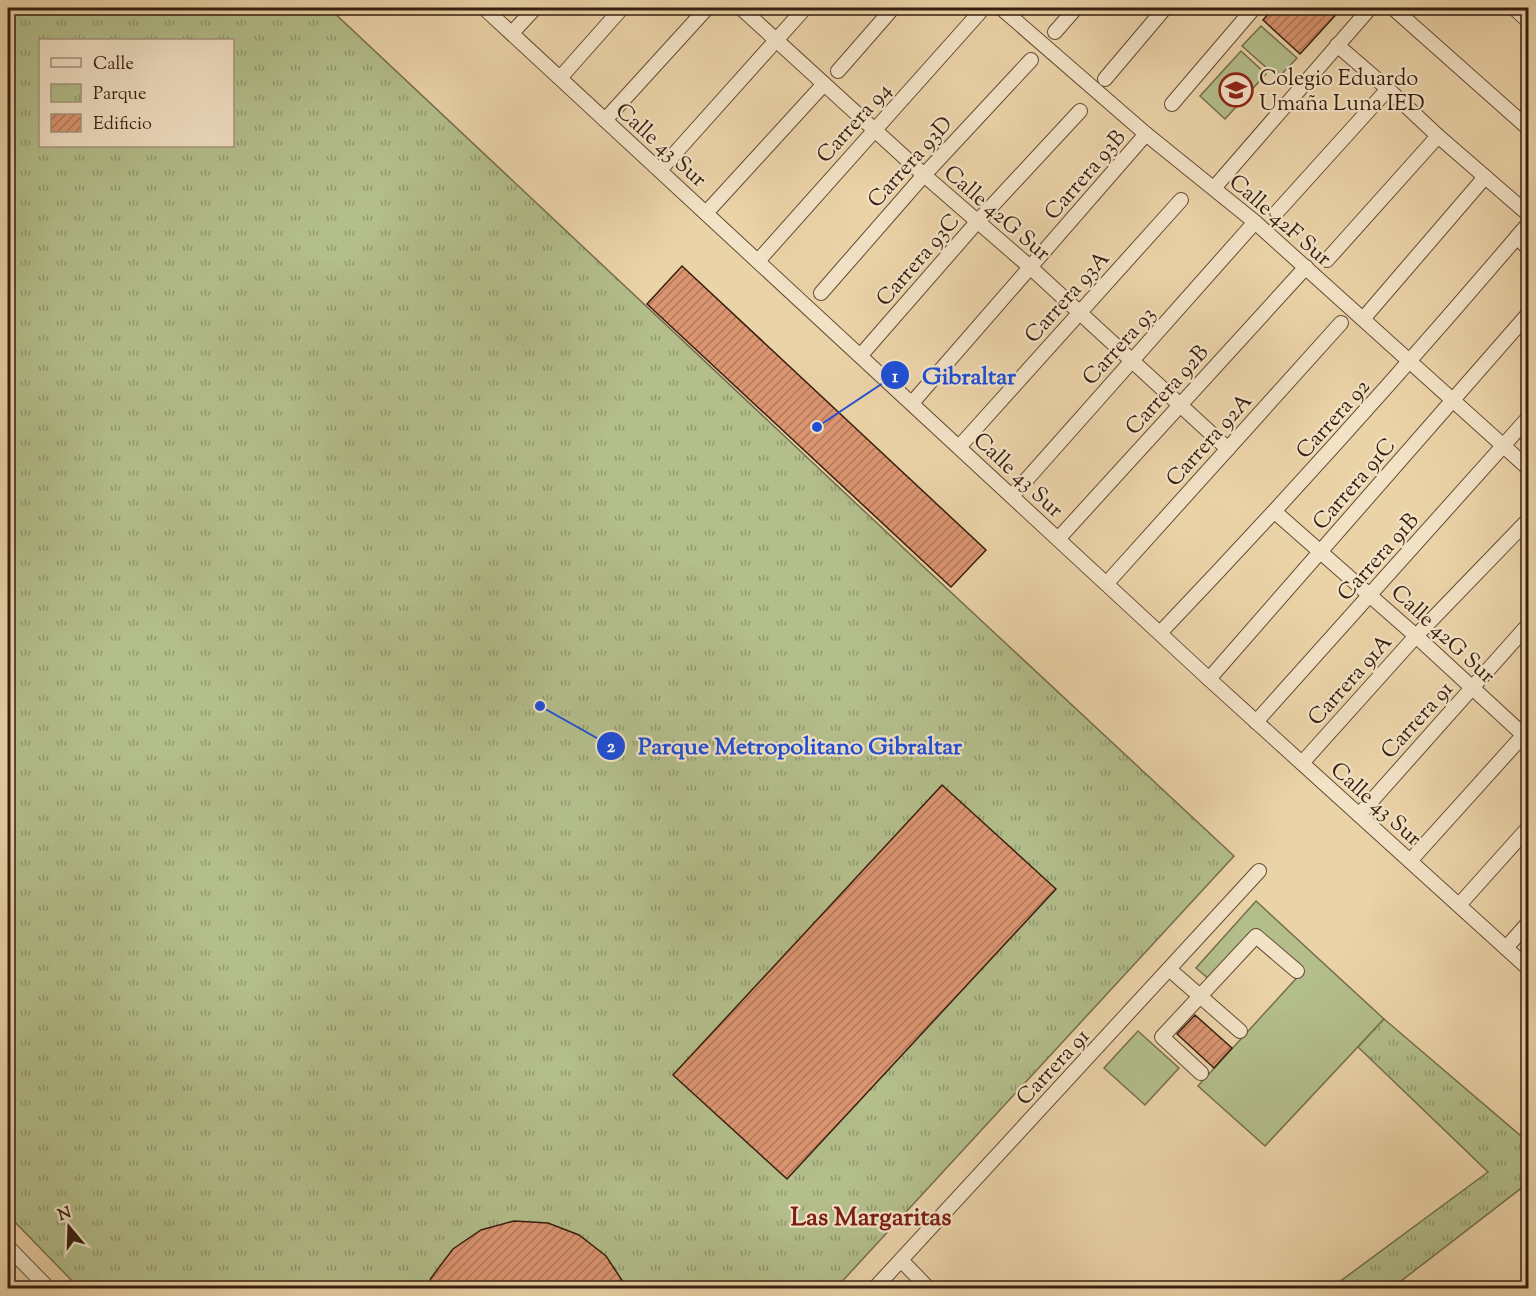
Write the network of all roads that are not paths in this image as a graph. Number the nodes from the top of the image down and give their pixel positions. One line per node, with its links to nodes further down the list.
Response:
1 (484, 8): 16 (street, Calle 43 Sur)
2 (535, 8): 16 (street)
3 (622, 8): 21 (street)
4 (707, 8): 27 (street)
5 (741, 8): 17 (street, Calle 42G Sur)
6 (806, 8): 17 (street)
7 (892, 8): 20 (street)
8 (1001, 8): 30 (street, Calle 42F Sur)
9 (1076, 8): 15 (street)
10 (1165, 8): 22 (street)
11 (1254, 8): 25 (street)
12 (1370, 8): 18 (street)
13 (1393, 8): 28 (street)
14 (980, 12): 29 (street, Carrera 94)
15 (1055, 32)
16 (512, 33): 21 (street, Calle 43 Sur)
17 (776, 40): 23 (street, Calle 42G Sur); 32 (street)
18 (1337, 45): 24 (street); 35 (street)
19 (1031, 60): 33 (street, Carrera 93D)
20 (838, 71)
21 (560, 78): 27 (street, Calle 43 Sur)
22 (1105, 79)
23 (824, 84): 29 (street, Calle 42G Sur); 38 (street)
24 (1388, 88): 31 (street); 37 (street)
25 (1172, 104)
26 (1080, 111): 40 (street, Carrera 93C)
27 (605, 120): 32 (street, Calle 43 Sur)
28 (1528, 128)
29 (874, 129): 33 (street, Calle 42G Sur); 46 (street, Carrera 94)
30 (1146, 134): 35 (street, Calle 42F Sur); 47 (street, Carrera 93B)
31 (1438, 136): 34 (street); 45 (street)
32 (660, 170): 38 (street, Calle 43 Sur)
33 (924, 175): 40 (street, Calle 42G Sur); 49 (street, Carrera 93D)
34 (1485, 177): 39 (street); 52 (street)
35 (1214, 188): 41 (street, Calle 42F Sur)
36 (1181, 200): 50 (street, Carrera 93A)
37 (1277, 212)
38 (706, 213): 46 (street, Calle 43 Sur)
39 (1528, 214)
40 (977, 222): 47 (street, Calle 42G Sur); 54 (street, Carrera 93C)
41 (1256, 222): 48 (street, Calle 42F Sur); 55 (street, Carrera 93)
42 (1528, 224): 43 (street, Carrera 92)
43 (1517, 237): 44 (street); 56 (street, Carrera 92)
44 (1528, 248)
45 (1327, 260)
46 (758, 261): 54 (street, Calle 43 Sur)
47 (1030, 267): 50 (street, Calle 42G Sur); 58 (street, Carrera 93B)
48 (1306, 267): 52 (street, Calle 42F Sur); 59 (street, Carrera 92B)
49 (821, 293)
50 (1079, 312): 55 (street, Calle 42G Sur); 62 (street, Carrera 93A)
51 (1528, 314): 57 (street, Carrera 91C)
52 (1363, 319): 56 (street, Calle 42F Sur)
53 (1341, 323): 63 (street, Carrera 92A)
54 (861, 355): 58 (street, Calle 43 Sur)
55 (1132, 361): 59 (street, Calle 42G Sur); 65 (street, Carrera 93)
56 (1410, 362): 57 (street, Calle 42F Sur); 66 (street, Carrera 92)
57 (1453, 400): 61 (street, Calle 42F Sur); 69 (street, Carrera 91C)
58 (912, 403): 62 (street, Calle 43 Sur)
59 (1180, 405): 63 (street, Calle 42G Sur); 68 (street, Carrera 92B)
60 (1528, 418): 61 (street, Carrera 91B)
61 (1503, 446): 64 (street, Calle 42F Sur); 71 (street, Carrera 91B)
62 (959, 447): 65 (street, Calle 43 Sur)
63 (1228, 449): 70 (street, Carrera 92A)
64 (1528, 468)
65 (1012, 496): 68 (street, Calle 43 Sur)
66 (1275, 513): 69 (street, Calle 42G Sur); 73 (street, Carrera 92)
67 (1528, 520): 74 (street, Carrera 91A)
68 (1058, 539): 70 (street, Calle 43 Sur)
69 (1320, 552): 71 (street, Calle 42G Sur); 75 (street, Carrera 91C)
70 (1107, 583): 73 (street, Calle 43 Sur)
71 (1370, 595): 74 (street, Calle 42G Sur); 77 (street, Carrera 91B)
72 (1528, 625): 76 (street, Carrera 91)
73 (1160, 633): 75 (street, Calle 43 Sur)
74 (1416, 636): 76 (street, Calle 42G Sur); 79 (street, Carrera 91A)
75 (1209, 679): 77 (street, Calle 43 Sur)
76 (1472, 688): 78 (street, Calle 42G Sur); 80 (street, Carrera 91)
77 (1256, 722): 79 (street, Calle 43 Sur)
78 (1527, 734): 82 (street)
79 (1302, 763): 80 (street, Calle 43 Sur)
80 (1359, 815): 82 (street, Calle 43 Sur)
81 (1528, 828): 84 (street)
82 (1410, 861): 84 (street, Calle 43 Sur)
83 (1259, 871): 88 (street, Carrera 91)
84 (1459, 905): 86 (street, Calle 43 Sur)
85 (1528, 923): 86 (street)
86 (1506, 948): 87 (street, Calle 43 Sur)
87 (1528, 968)
88 (1169, 969): 90 (street); 94 (street, Carrera 91)
89 (1297, 972): 90 (street)
90 (1200, 996): 91 (street); 92 (street)
91 (1240, 1031)
92 (1201, 1073)
93 (8, 1247): 95 (street)
94 (901, 1260): 96 (street, Carrera 91); 97 (street)
95 (48, 1288)
96 (875, 1288)
97 (928, 1288)

